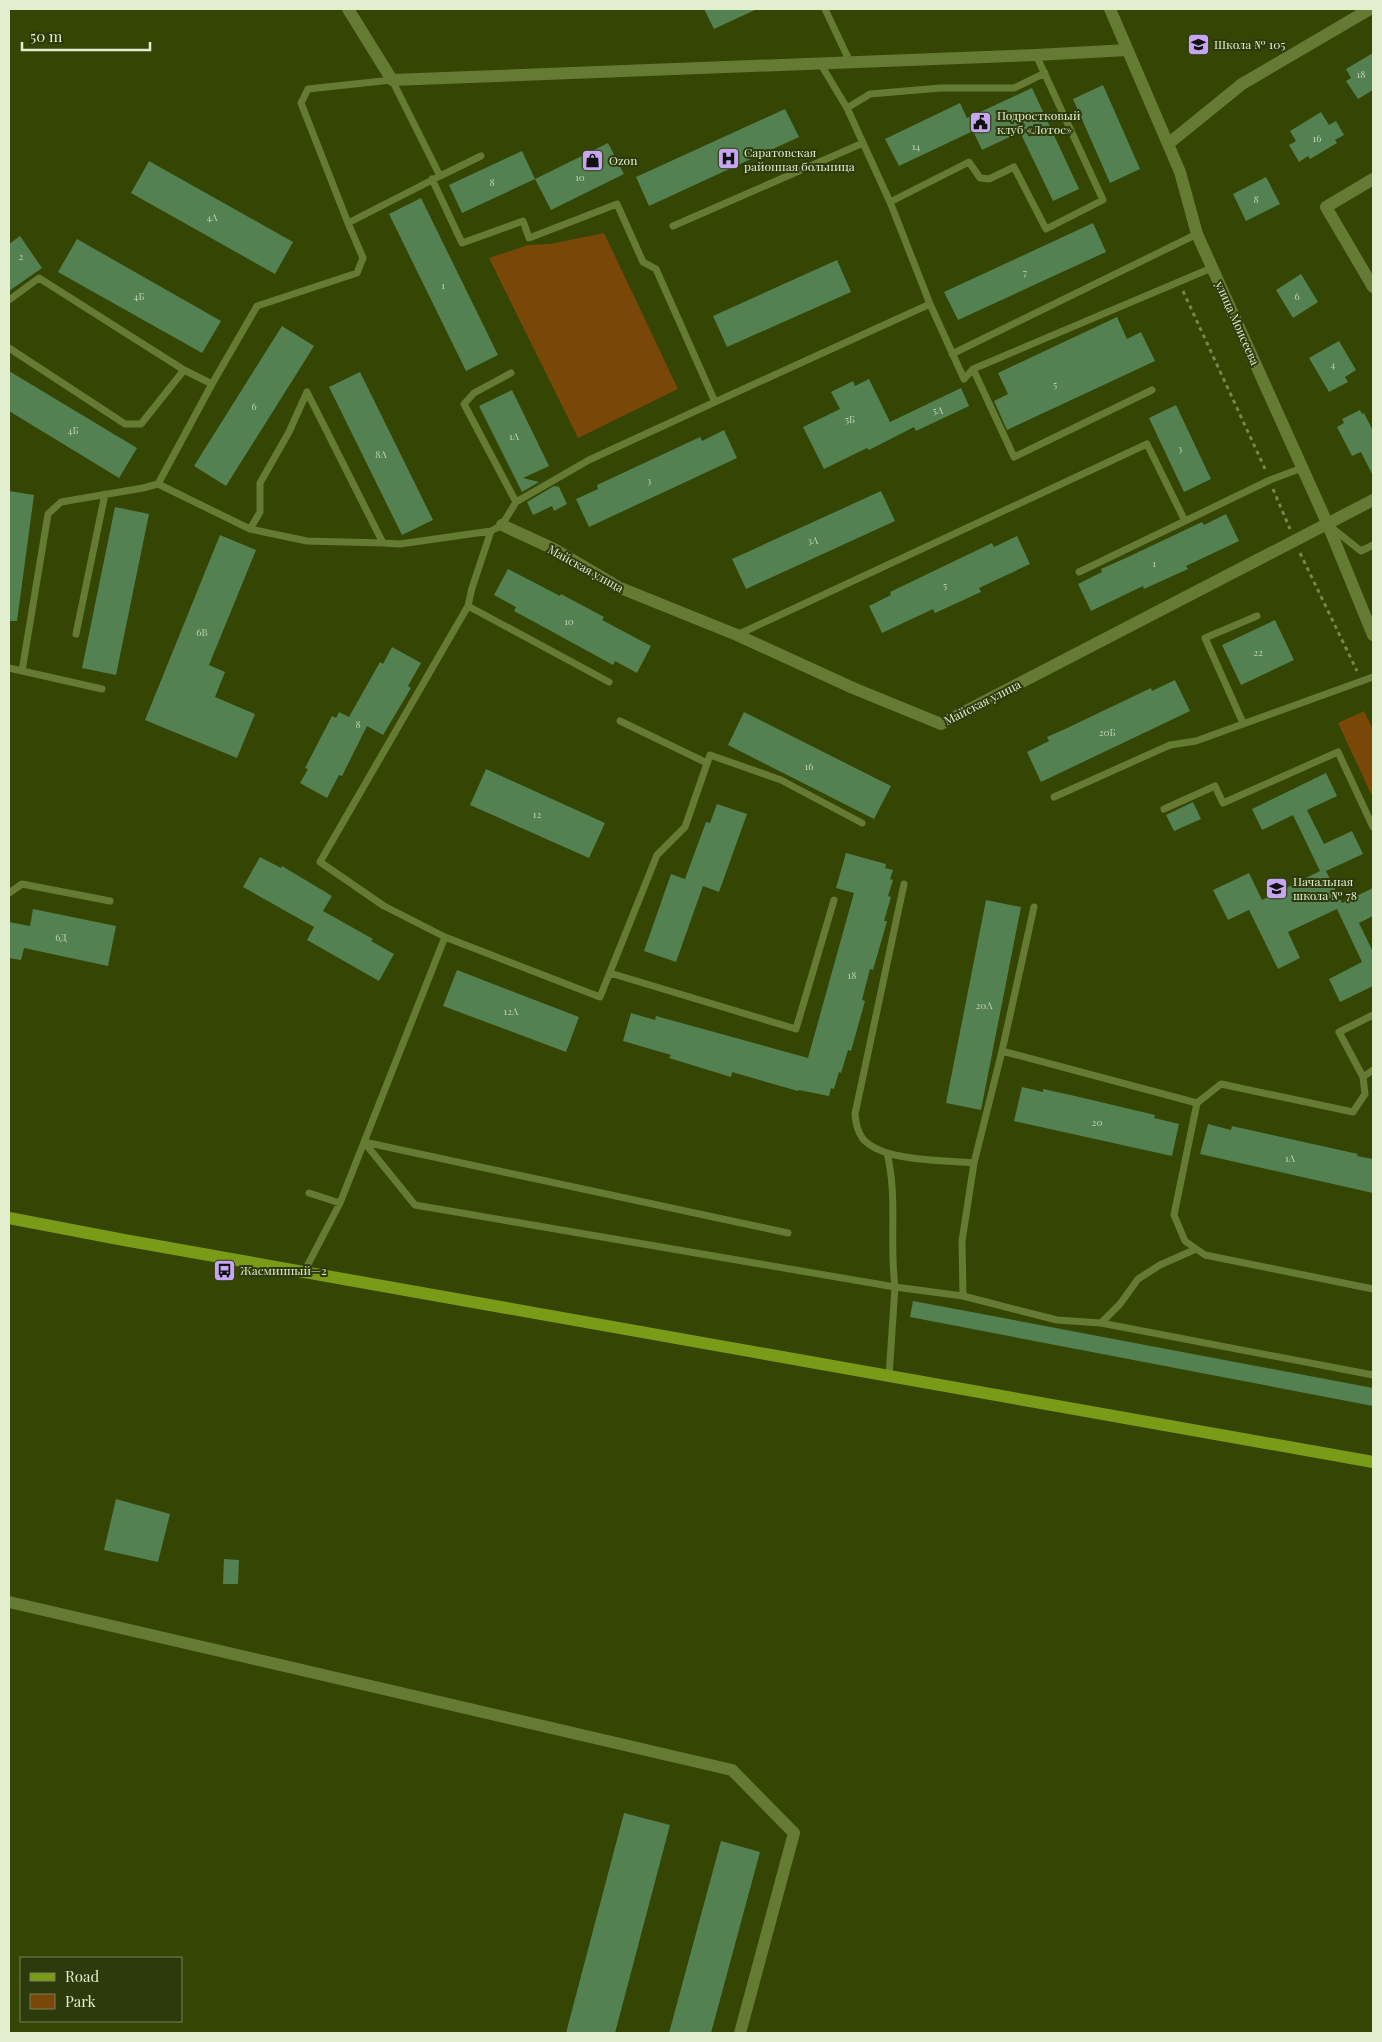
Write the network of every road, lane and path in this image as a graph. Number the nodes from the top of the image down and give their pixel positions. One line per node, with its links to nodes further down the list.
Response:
1 (348, 9): 10 (street)
2 (825, 9): 7 (lane)
3 (1110, 9): 5 (street, улица Моисеева)
4 (1370, 9): 13 (street)
5 (1126, 50): 6 (street); 13 (street, улица Моисеева)
6 (1036, 55): 7 (street); 9 (lane)
7 (850, 62): 8 (street)
8 (820, 63): 10 (street); 11 (lane)
9 (1044, 73): 11 (lane); 18 (lane)
10 (392, 80): 15 (lane); 19 (lane)
11 (847, 108): 12 (lane)
12 (863, 143): 18 (lane); 20 (lane)
13 (1168, 144): 21 (street, улица Моисеева)
14 (481, 156): 15 (lane)
15 (440, 176): 16 (lane)
16 (432, 179): 19 (lane); 33 (lane)
17 (1373, 179): 23 (street)
18 (890, 202): 25 (lane)
19 (348, 223): 31 (lane)
20 (673, 226)
21 (1198, 234): 22 (street, улица Моисеева); 27 (lane)
22 (1214, 267): 28 (lane); 34 (street, улица Моисеева)
23 (1373, 287)
24 (9, 300): 29 (lane)
25 (930, 304): 27 (lane); 33 (lane)
26 (9, 348): 29 (lane)
27 (952, 354): 28 (lane)
28 (973, 369): 32 (lane)
29 (184, 370): 31 (lane)
30 (511, 373): 38 (lane)
31 (212, 384): 35 (lane)
32 (1152, 390)
33 (716, 402): 38 (lane)
34 (1302, 468): 39 (lane); 40 (street, улица Моисеева)
35 (158, 484): 36 (lane); 42 (lane)
36 (106, 494): 48 (lane); 52 (lane)
37 (1373, 500): 40 (street, Майская улица)
38 (516, 502): 41 (lane)
39 (1186, 521): 45 (lane); 49 (lane)
40 (1328, 525): 44 (lane); 49 (street, Майская улица); 50 (street, улица Моисеева)
41 (497, 528): 43 (lane); 46 (lane); 49 (street, Майская улица)
42 (250, 530): 43 (lane); 43 (lane)
43 (383, 543)
44 (1373, 546)
45 (1080, 572)
46 (468, 606): 54 (lane); 68 (lane)
47 (1257, 616): 57 (lane)
48 (76, 634)
49 (736, 635)
50 (1373, 635)
51 (9, 668): 52 (lane)
52 (22, 671): 55 (lane)
53 (1373, 677): 57 (lane)
54 (609, 682)
55 (102, 689)
56 (620, 721): 58 (lane)
57 (1243, 723): 59 (lane)
58 (707, 763): 61 (lane); 69 (lane)
59 (1054, 797)
60 (1164, 809): 62 (lane)
61 (862, 823)
62 (1373, 827)
63 (904, 884): 76 (lane)
64 (9, 893): 66 (lane)
65 (834, 900): 69 (lane)
66 (110, 901)
67 (1034, 907): 71 (lane)
68 (445, 937): 69 (lane); 75 (lane)
69 (610, 973)
70 (1373, 1015): 73 (lane)
71 (1002, 1051): 74 (lane); 77 (lane)
72 (1373, 1070): 73 (lane)
73 (1363, 1077): 74 (lane)
74 (1197, 1103): 82 (lane)
75 (364, 1142): 79 (lane); 81 (lane); 84 (lane)
76 (887, 1153): 77 (lane); 84 (lane)
77 (974, 1163): 86 (lane)
78 (309, 1193): 79 (lane)
79 (340, 1204): 83 (lane)
80 (9, 1218): 83 (main road)
81 (788, 1233)
82 (1196, 1249): 85 (lane); 87 (lane)
83 (304, 1272): 89 (main road)
84 (895, 1287): 86 (lane); 89 (lane)
85 (1373, 1289)
86 (963, 1296): 87 (lane)
87 (1101, 1323): 88 (lane)
88 (1373, 1375)
89 (889, 1376): 90 (main road)
90 (1373, 1462)
91 (9, 1602): 92 (street)
92 (740, 2033)

